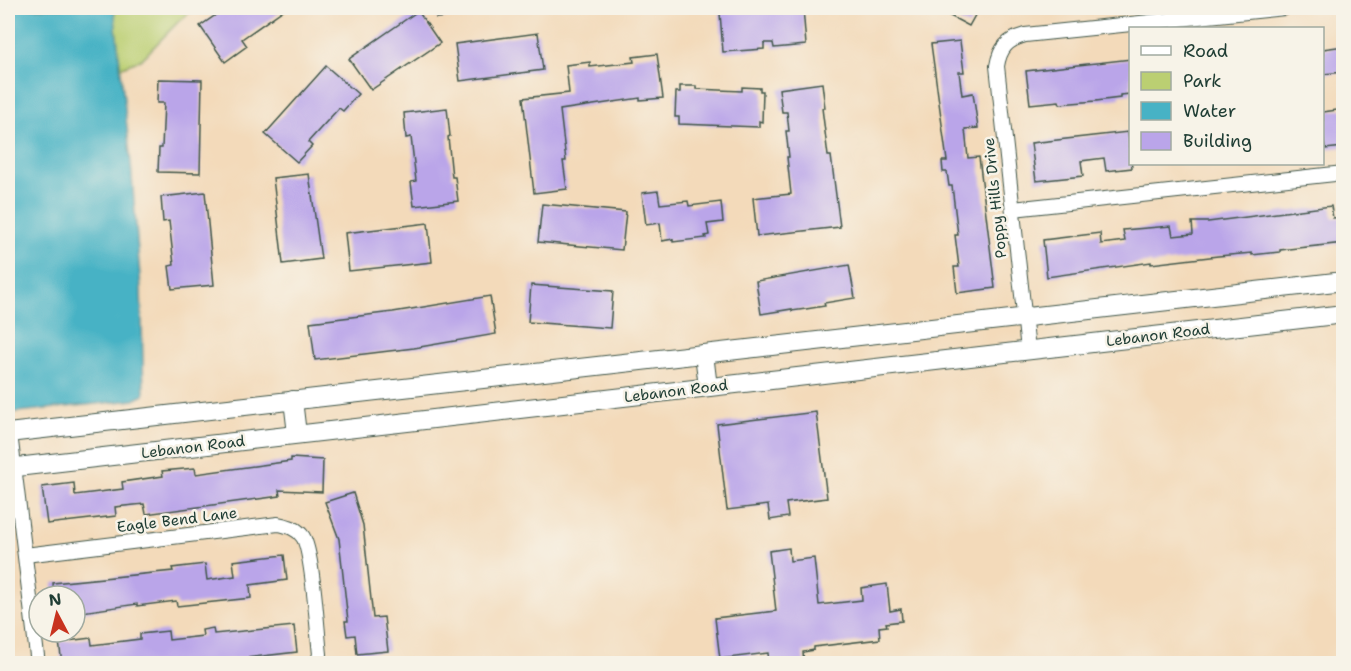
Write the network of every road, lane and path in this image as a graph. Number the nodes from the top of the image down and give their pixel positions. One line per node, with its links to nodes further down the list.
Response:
1 (1286, 8): 3 (street, Poppy Hills Drive)
2 (1344, 172): 3 (street)
3 (1012, 209): 6 (street, Poppy Hills Drive)
4 (1344, 281): 6 (main road)
5 (1344, 314): 7 (main road, Lebanon Road)
6 (1024, 317): 7 (street, Poppy Hills Drive); 8 (main road)
7 (1028, 350): 9 (main road, Lebanon Road)
8 (704, 354): 9 (main road); 10 (main road)
9 (708, 387): 12 (main road, Lebanon Road)
10 (293, 400): 11 (main road); 12 (main road)
11 (9, 433): 13 (street)
12 (297, 434): 13 (main road, Lebanon Road)
13 (11, 467): 14 (street)
14 (25, 555): 15 (street); 16 (street, Eagle Bend Lane)
15 (38, 663)
16 (317, 663)

